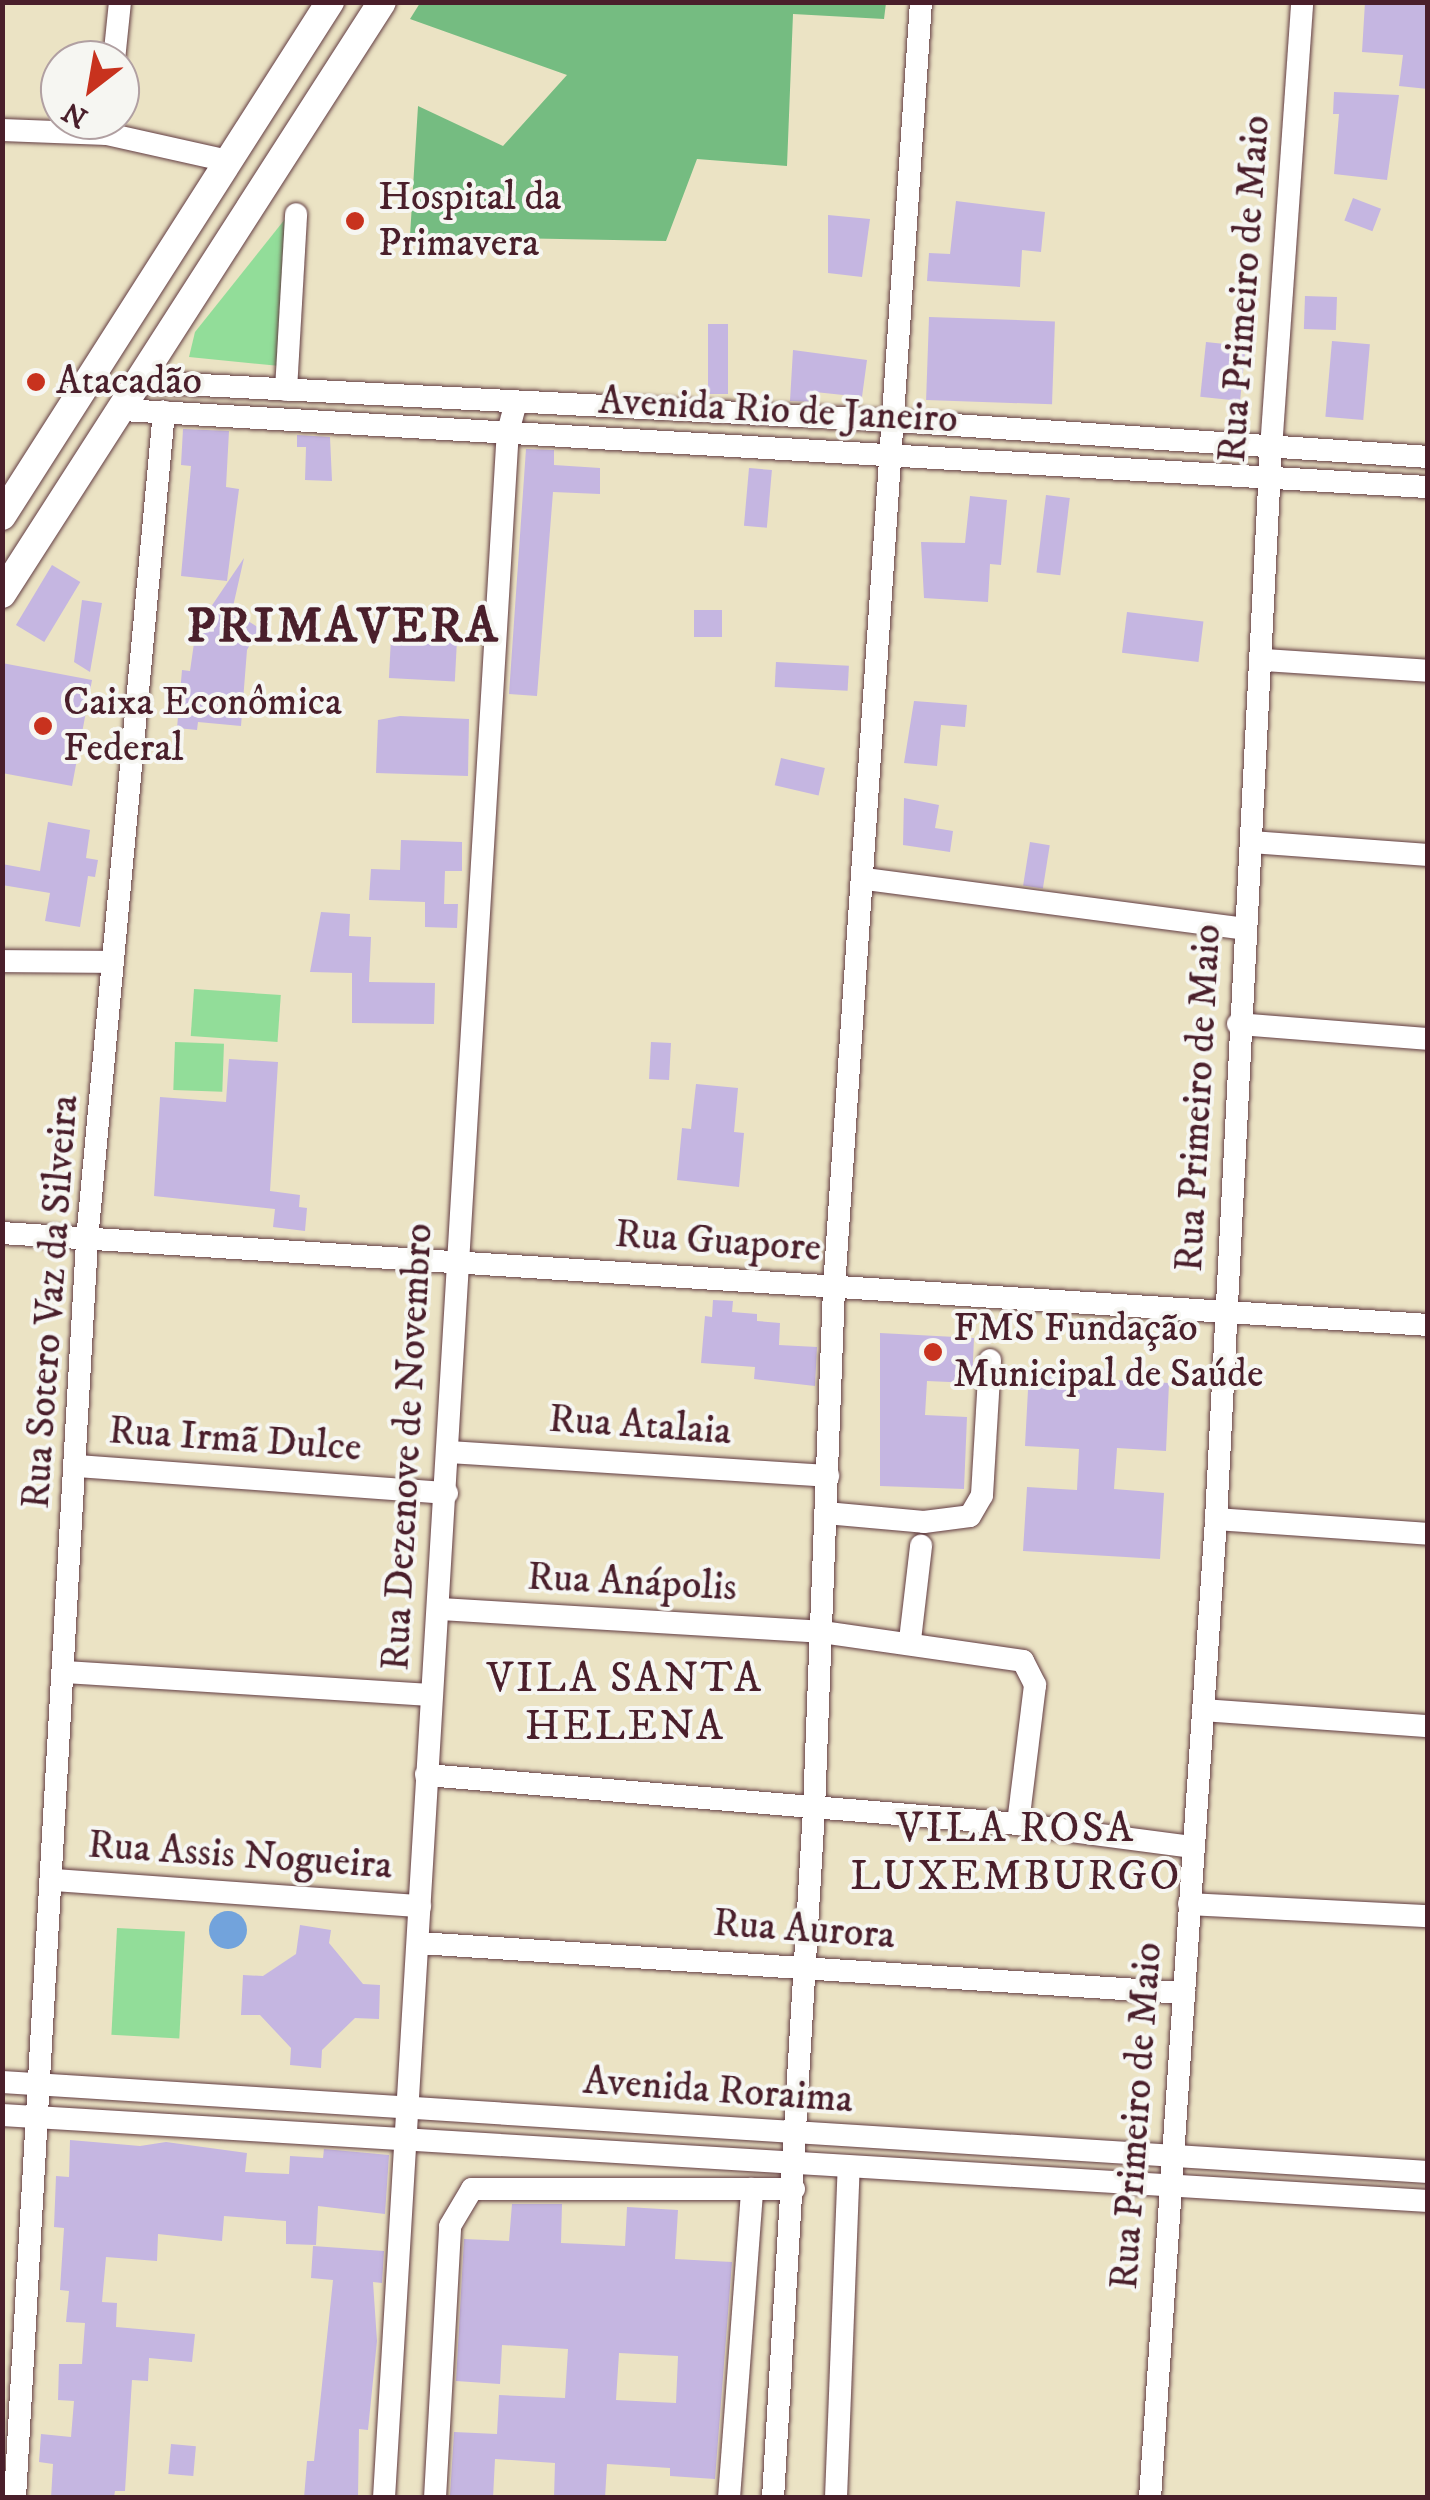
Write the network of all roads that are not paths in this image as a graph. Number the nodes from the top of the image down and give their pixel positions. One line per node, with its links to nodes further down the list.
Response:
1 (120, 2): 6 (street)
2 (330, 2): 10 (main road)
3 (382, 2): 12 (main road)
4 (921, 2): 17 (street)
5 (1302, 2): 19 (street, Rua Primeiro de Maio)
6 (116, 40)
7 (40, 129): 8 (street)
8 (2, 130)
9 (140, 136): 10 (street)
10 (228, 161): 24 (main road)
11 (296, 214): 13 (street)
12 (143, 382): 13 (street, Avenida Rio de Janeiro); 15 (main road)
13 (286, 390): 14 (street, Avenida Rio de Janeiro)
14 (516, 402): 17 (street, Avenida Rio de Janeiro); 18 (street, Rua Dezenove de Novembro)
15 (124, 410): 16 (street, Avenida Rio de Janeiro); 25 (main road)
16 (164, 412): 18 (street, Avenida Rio de Janeiro); 33 (street, Rua Sotero Vaz da Silveira)
17 (895, 421): 19 (street, Avenida Rio de Janeiro); 20 (street)
18 (508, 432): 20 (street, Avenida Rio de Janeiro); 38 (street, Rua Dezenove de Novembro)
19 (1270, 449): 21 (street, Avenida Rio de Janeiro); 22 (street, Rua Primeiro de Maio)
20 (892, 454): 22 (street, Avenida Rio de Janeiro); 30 (street)
21 (1428, 457)
22 (1270, 480): 23 (street, Avenida Rio de Janeiro); 26 (street, Rua Primeiro de Maio)
23 (1428, 487)
24 (2, 516)
25 (2, 594)
26 (1264, 660): 27 (street); 28 (street, Rua Primeiro de Maio)
27 (1428, 671)
28 (1252, 842): 29 (street); 31 (street, Rua Primeiro de Maio)
29 (1428, 856)
30 (866, 879): 31 (street); 39 (street)
31 (1244, 930): 34 (street, Rua Primeiro de Maio)
32 (2, 960): 33 (street)
33 (113, 962): 37 (street, Rua Sotero Vaz da Silveira)
34 (1238, 1024): 35 (street); 40 (street, Rua Primeiro de Maio)
35 (1428, 1039)
36 (2, 1233): 37 (street, Rua Guapore)
37 (88, 1240): 38 (street, Rua Guapore); 44 (street, Rua Sotero Vaz da Silveira)
38 (457, 1260): 39 (street, Rua Guapore); 43 (street, Rua Dezenove de Novembro)
39 (834, 1288): 40 (street, Rua Guapore); 45 (street)
40 (1226, 1312): 41 (street, Rua Guapore); 48 (street, Rua Primeiro de Maio)
41 (1428, 1326)
42 (990, 1360): 47 (street)
43 (448, 1452): 45 (street, Rua Atalaia); 46 (street, Rua Dezenove de Novembro)
44 (78, 1466): 46 (street, Rua Irmã Dulce); 54 (street, Rua Sotero Vaz da Silveira)
45 (828, 1476): 47 (street)
46 (447, 1493): 51 (street, Rua Dezenove de Novembro)
47 (826, 1513): 52 (street)
48 (1216, 1520): 49 (street); 56 (street, Rua Primeiro de Maio)
49 (1428, 1534)
50 (921, 1546): 53 (street)
51 (439, 1609): 52 (street, Rua Anápolis); 55 (street, Rua Dezenove de Novembro)
52 (822, 1632): 53 (street, Rua Anápolis); 59 (street)
53 (910, 1640): 60 (street, Rua Anápolis)
54 (64, 1672): 55 (street); 62 (street, Rua Sotero Vaz da Silveira)
55 (431, 1695): 58 (street, Rua Dezenove de Novembro)
56 (1204, 1710): 57 (street); 61 (street, Rua Primeiro de Maio)
57 (1428, 1726)
58 (426, 1775): 59 (street); 64 (street, Rua Dezenove de Novembro)
59 (814, 1809): 60 (street); 67 (street)
60 (1018, 1824): 61 (street)
61 (1192, 1847): 63 (street, Rua Primeiro de Maio)
62 (54, 1880): 64 (street, Rua Assis Nogueira); 70 (street, Rua Sotero Vaz da Silveira)
63 (1189, 1904): 65 (street); 68 (street, Rua Primeiro de Maio)
64 (420, 1906): 66 (street, Rua Dezenove de Novembro)
65 (1428, 1916)
66 (419, 1942): 67 (street, Rua Aurora); 71 (street, Rua Dezenove de Novembro)
67 (805, 1968): 68 (street, Rua Aurora); 74 (street)
68 (1184, 1993): 77 (street, Rua Primeiro de Maio)
69 (2, 2082): 70 (street, Avenida Roraima)
70 (42, 2084): 71 (street, Avenida Roraima); 73 (street, Rua Sotero Vaz da Silveira)
71 (407, 2107): 74 (street, Avenida Roraima); 75 (street, Rua Dezenove de Novembro)
72 (2, 2115): 73 (street, Avenida Roraima)
73 (41, 2118): 75 (street, Avenida Roraima); 86 (street, Rua Sotero Vaz da Silveira)
74 (795, 2134): 76 (street, Avenida Roraima); 78 (street)
75 (405, 2141): 78 (street, Avenida Roraima); 88 (street, Rua Dezenove de Novembro)
76 (1051, 2152): 77 (street, Avenida Roraima); 81 (street)
77 (1172, 2158): 80 (street, Avenida Roraima); 82 (street, Rua Primeiro de Maio)
78 (796, 2164): 79 (street, Avenida Roraima); 83 (street)
79 (849, 2167): 81 (street, Avenida Roraima); 92 (street)
80 (1428, 2172)
81 (1051, 2178): 82 (street, Avenida Roraima)
82 (1170, 2184): 85 (street, Avenida Roraima); 93 (street, Rua Primeiro de Maio)
83 (794, 2189): 84 (street); 91 (street)
84 (752, 2190): 89 (street); 90 (street)
85 (1428, 2200)
86 (14, 2350): 87 (street, Rua Sotero Vaz da Silveira)
87 (15, 2498)
88 (384, 2498)
89 (436, 2498)
90 (729, 2498)
91 (773, 2498)
92 (836, 2498)
93 (1150, 2498)

